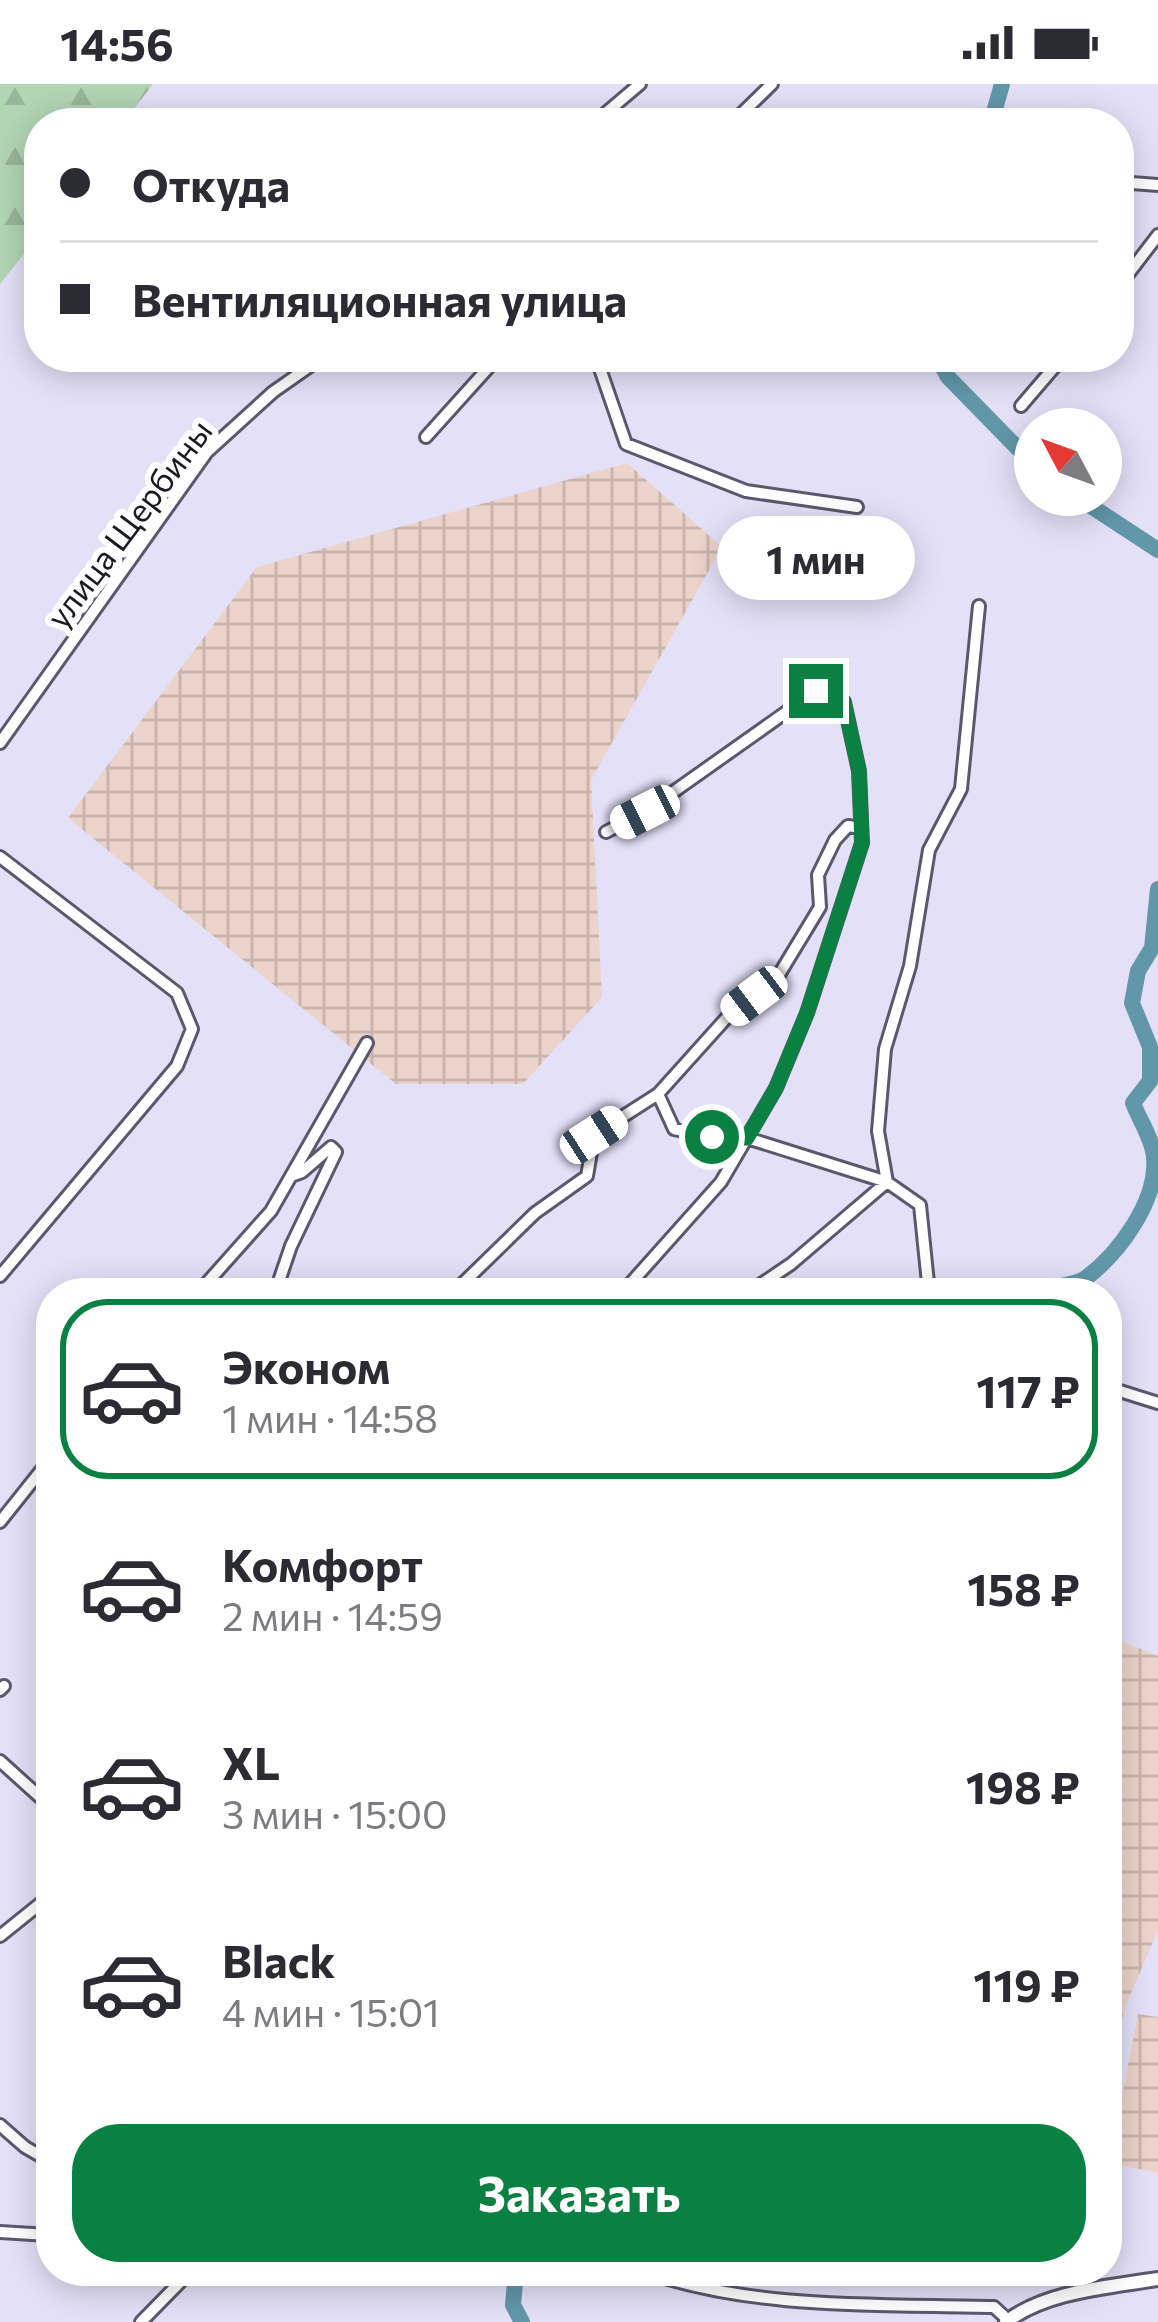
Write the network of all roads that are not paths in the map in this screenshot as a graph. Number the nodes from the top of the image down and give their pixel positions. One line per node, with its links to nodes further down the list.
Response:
1 (640, 84): 3 (street)
2 (772, 84): 4 (street)
3 (612, 108)
4 (747, 108)
5 (1158, 235): 6 (street)
6 (1134, 266)
7 (302, 372): 15 (street, улица Щербины)
8 (484, 372): 12 (street)
9 (601, 372): 13 (street)
10 (1047, 372): 11 (street)
11 (1021, 406)
12 (426, 437)
13 (857, 507)
14 (979, 606): 23 (street)
15 (0, 743)
16 (861, 829): 17 (street); 20 (street); 21 (street)
17 (606, 832)
18 (0, 856): 24 (street)
19 (367, 1043): 22 (street)
20 (658, 1094): 21 (street); 27 (street)
21 (747, 1138): 23 (street); 28 (street)
22 (291, 1176): 25 (street); 26 (street)
23 (887, 1182): 29 (street); 30 (street)
24 (0, 1276)
25 (211, 1278)
26 (280, 1278)
27 (469, 1278)
28 (635, 1278)
29 (770, 1278)
30 (928, 1278)
31 (1122, 1392): 32 (street)
32 (1158, 1403)
33 (36, 1477): 34 (street)
34 (0, 1522)
35 (0, 1761): 36 (street)
36 (36, 1793)
37 (36, 1907): 38 (street)
38 (0, 1936)
39 (0, 2125): 40 (street)
40 (36, 2153)
41 (0, 2232): 42 (street)
42 (36, 2234)
43 (1158, 2278): 44 (main road)
44 (1122, 2285)
45 (176, 2286): 49 (street)
46 (1117, 2286): 48 (main road)
47 (686, 2287): 48 (street)
48 (1007, 2321)
49 (141, 2322)

